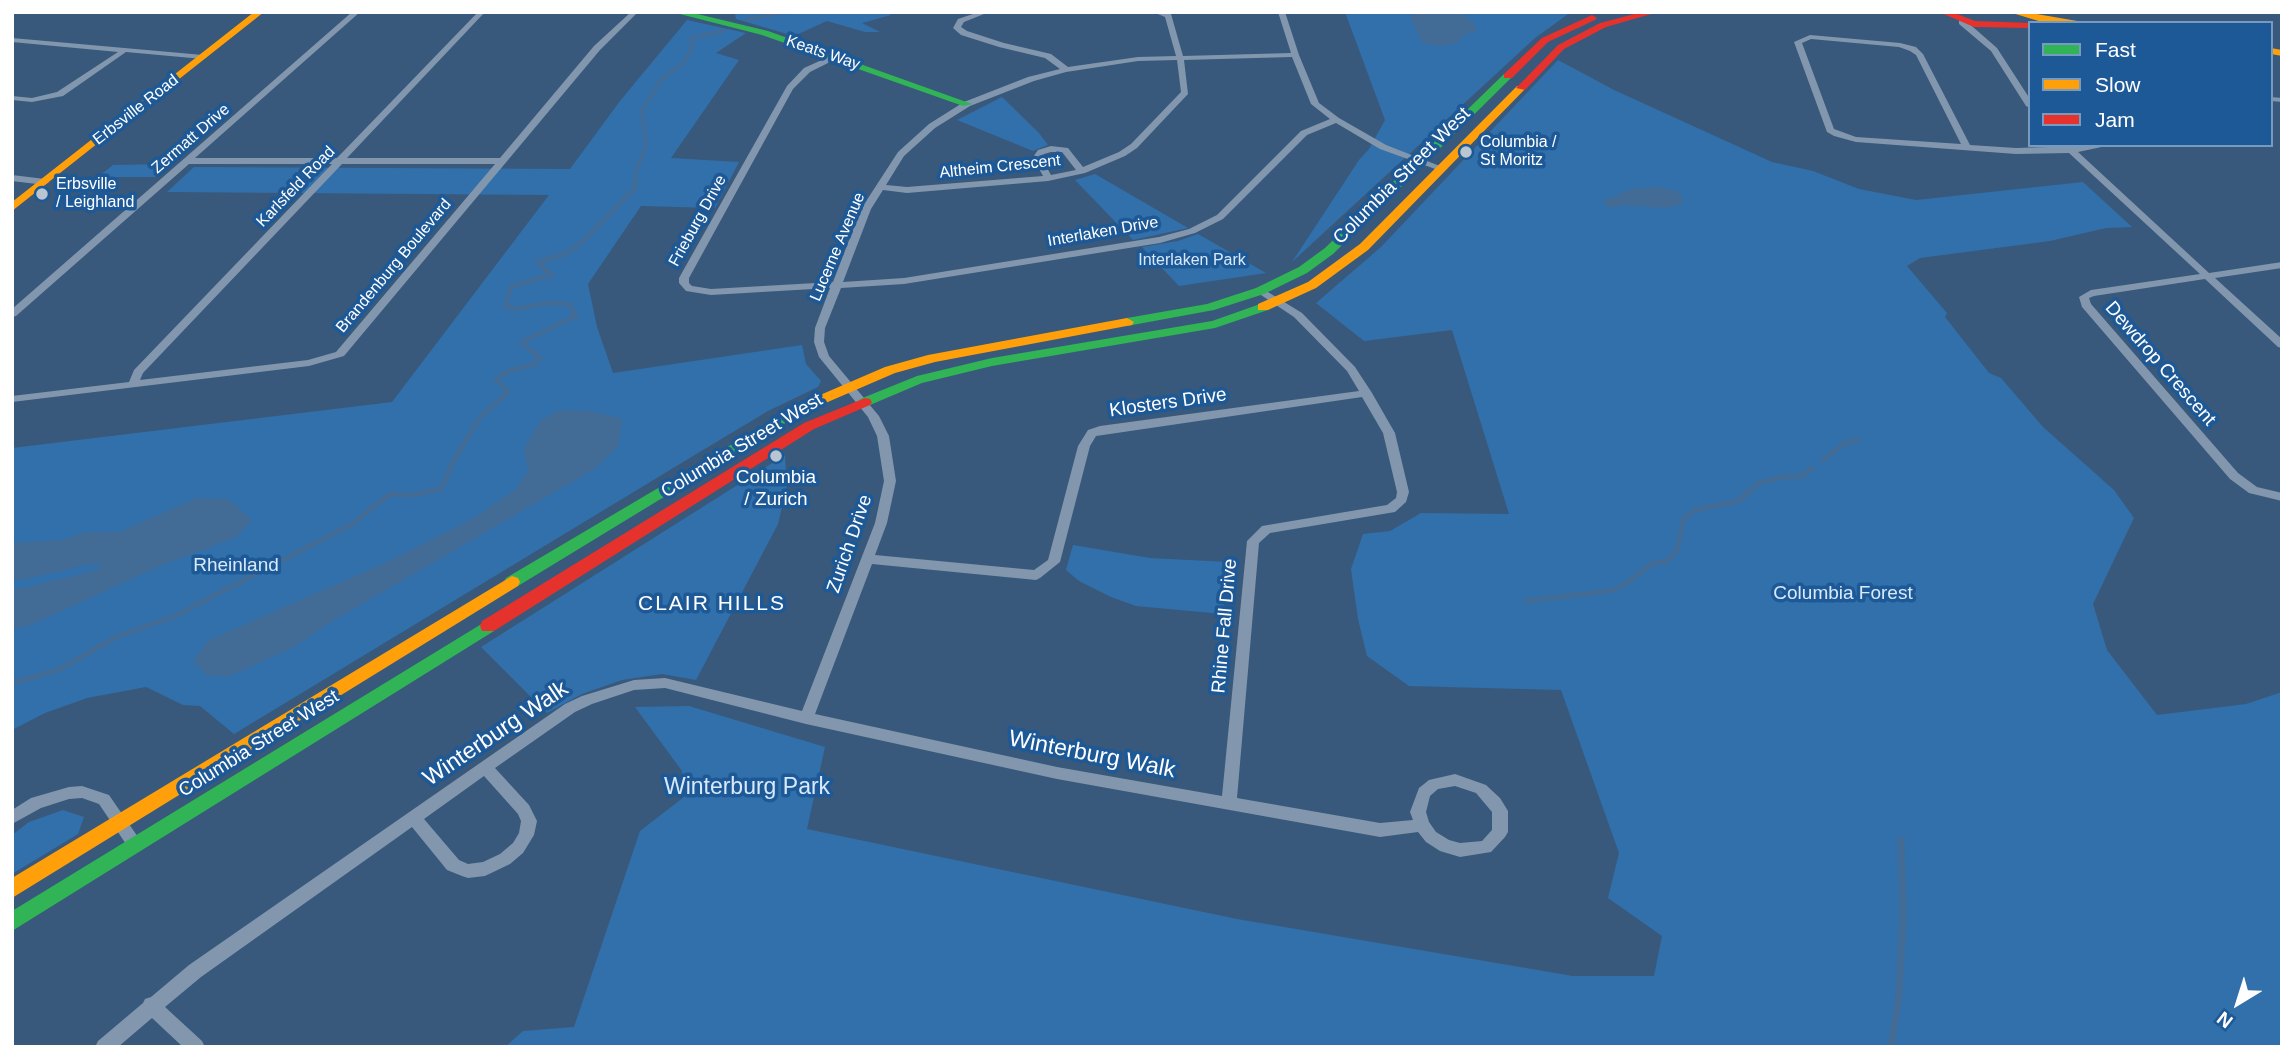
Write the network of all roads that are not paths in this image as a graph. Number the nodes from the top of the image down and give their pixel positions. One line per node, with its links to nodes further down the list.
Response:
1 (260, 12): 23 (main road, Erbsville Road)
2 (357, 12): 32 (street, Zermatt Drive)
3 (482, 12): 33 (street, Karlsfeld Road)
4 (635, 12): 34 (street, Brandenburg Boulevard)
5 (676, 12): 22 (main road, Keats Way)
6 (986, 12): 25 (street)
7 (1100, 12): 8 (street)
8 (1130, 12)
9 (1156, 12): 24 (street)
10 (1280, 12): 21 (street)
11 (1612, 12): 35 (main road, Columbia Street West)
12 (1654, 12): 36 (main road, Columbia Street West)
13 (1924, 12): 14 (main road)
14 (1952, 17): 15 (main road); 20 (street)
15 (2005, 19): 16 (main road); 17 (main road); 20 (street)
16 (2058, 21)
17 (2028, 25)
18 (12, 40): 19 (street)
19 (125, 50): 23 (street); 26 (street)
20 (1994, 50): 27 (street)
21 (1294, 55): 24 (street, Lucerne Avenue); 29 (street)
22 (835, 56): 28 (main road, Keats Way); 45 (street, Frieburg Drive)
23 (203, 57): 40 (main road, Erbsville Road)
24 (1180, 57): 25 (street, Lucerne Avenue); 37 (street, Altheim Crescent)
25 (1066, 70): 28 (street, Lucerne Avenue)
26 (12, 98)
27 (2028, 103)
28 (967, 104): 41 (street, Lucerne Avenue)
29 (1336, 120): 35 (street); 45 (street, Interlaken Drive)
30 (1966, 147): 30 (street); 31 (street)
31 (2069, 148): 44 (street)
32 (187, 161): 33 (street); 48 (street, Zermatt Drive)
33 (340, 161): 34 (street); 50 (street, Karlsfeld Road)
34 (502, 161): 50 (street, Brandenburg Boulevard)
35 (1420, 162): 36 (street); 46 (main road, Columbia Street West)
36 (1440, 168): 47 (main road, Columbia Street West)
37 (1082, 171): 39 (street, Altheim Crescent); 39 (street)
38 (12, 178): 40 (street)
39 (1048, 178): 41 (street, Altheim Crescent)
40 (45, 182): 42 (main road, Erbsville Road)
41 (879, 187): 45 (street, Lucerne Avenue)
42 (12, 208)
43 (2282, 265): 44 (street)
44 (2208, 276): 49 (street); 55 (street, Dewdrop Crescent)
45 (836, 286): 51 (street, Lucerne Avenue)
46 (1260, 291): 47 (street, Rhine Fall Drive); 51 (main road, Columbia Street West)
47 (1279, 302): 52 (street, Rhine Fall Drive); 54 (main road, Columbia Street West)
48 (12, 314)
49 (2282, 345)
50 (133, 384): 53 (street, Brandenburg Boulevard)
51 (848, 387): 54 (street, Zurich Drive); 62 (main road, Columbia Street West)
52 (1367, 393): 56 (street, Klosters Drive); 59 (street, Rhine Fall Drive)
53 (12, 400)
54 (862, 403): 56 (street, Zurich Drive); 64 (main road, Columbia Street West)
55 (2282, 497)
56 (867, 559): 57 (street, Zurich Drive)
57 (806, 718): 58 (street, Winterburg Walk); 59 (street, Winterburg Walk)
58 (486, 768): 61 (street, Winterburg Walk); 61 (street)
59 (1229, 802): 63 (street)
60 (12, 818): 62 (street)
61 (414, 818): 67 (street, Winterburg Walk)
62 (118, 823): 64 (street); 65 (main road, Columbia Street West)
63 (1422, 825): 63 (street)
64 (135, 845): 66 (main road, Columbia Street West)
65 (12, 889)
66 (12, 922)
67 (151, 1005): 68 (street, Winterburg Walk); 69 (street)
68 (104, 1047)
69 (196, 1047)

